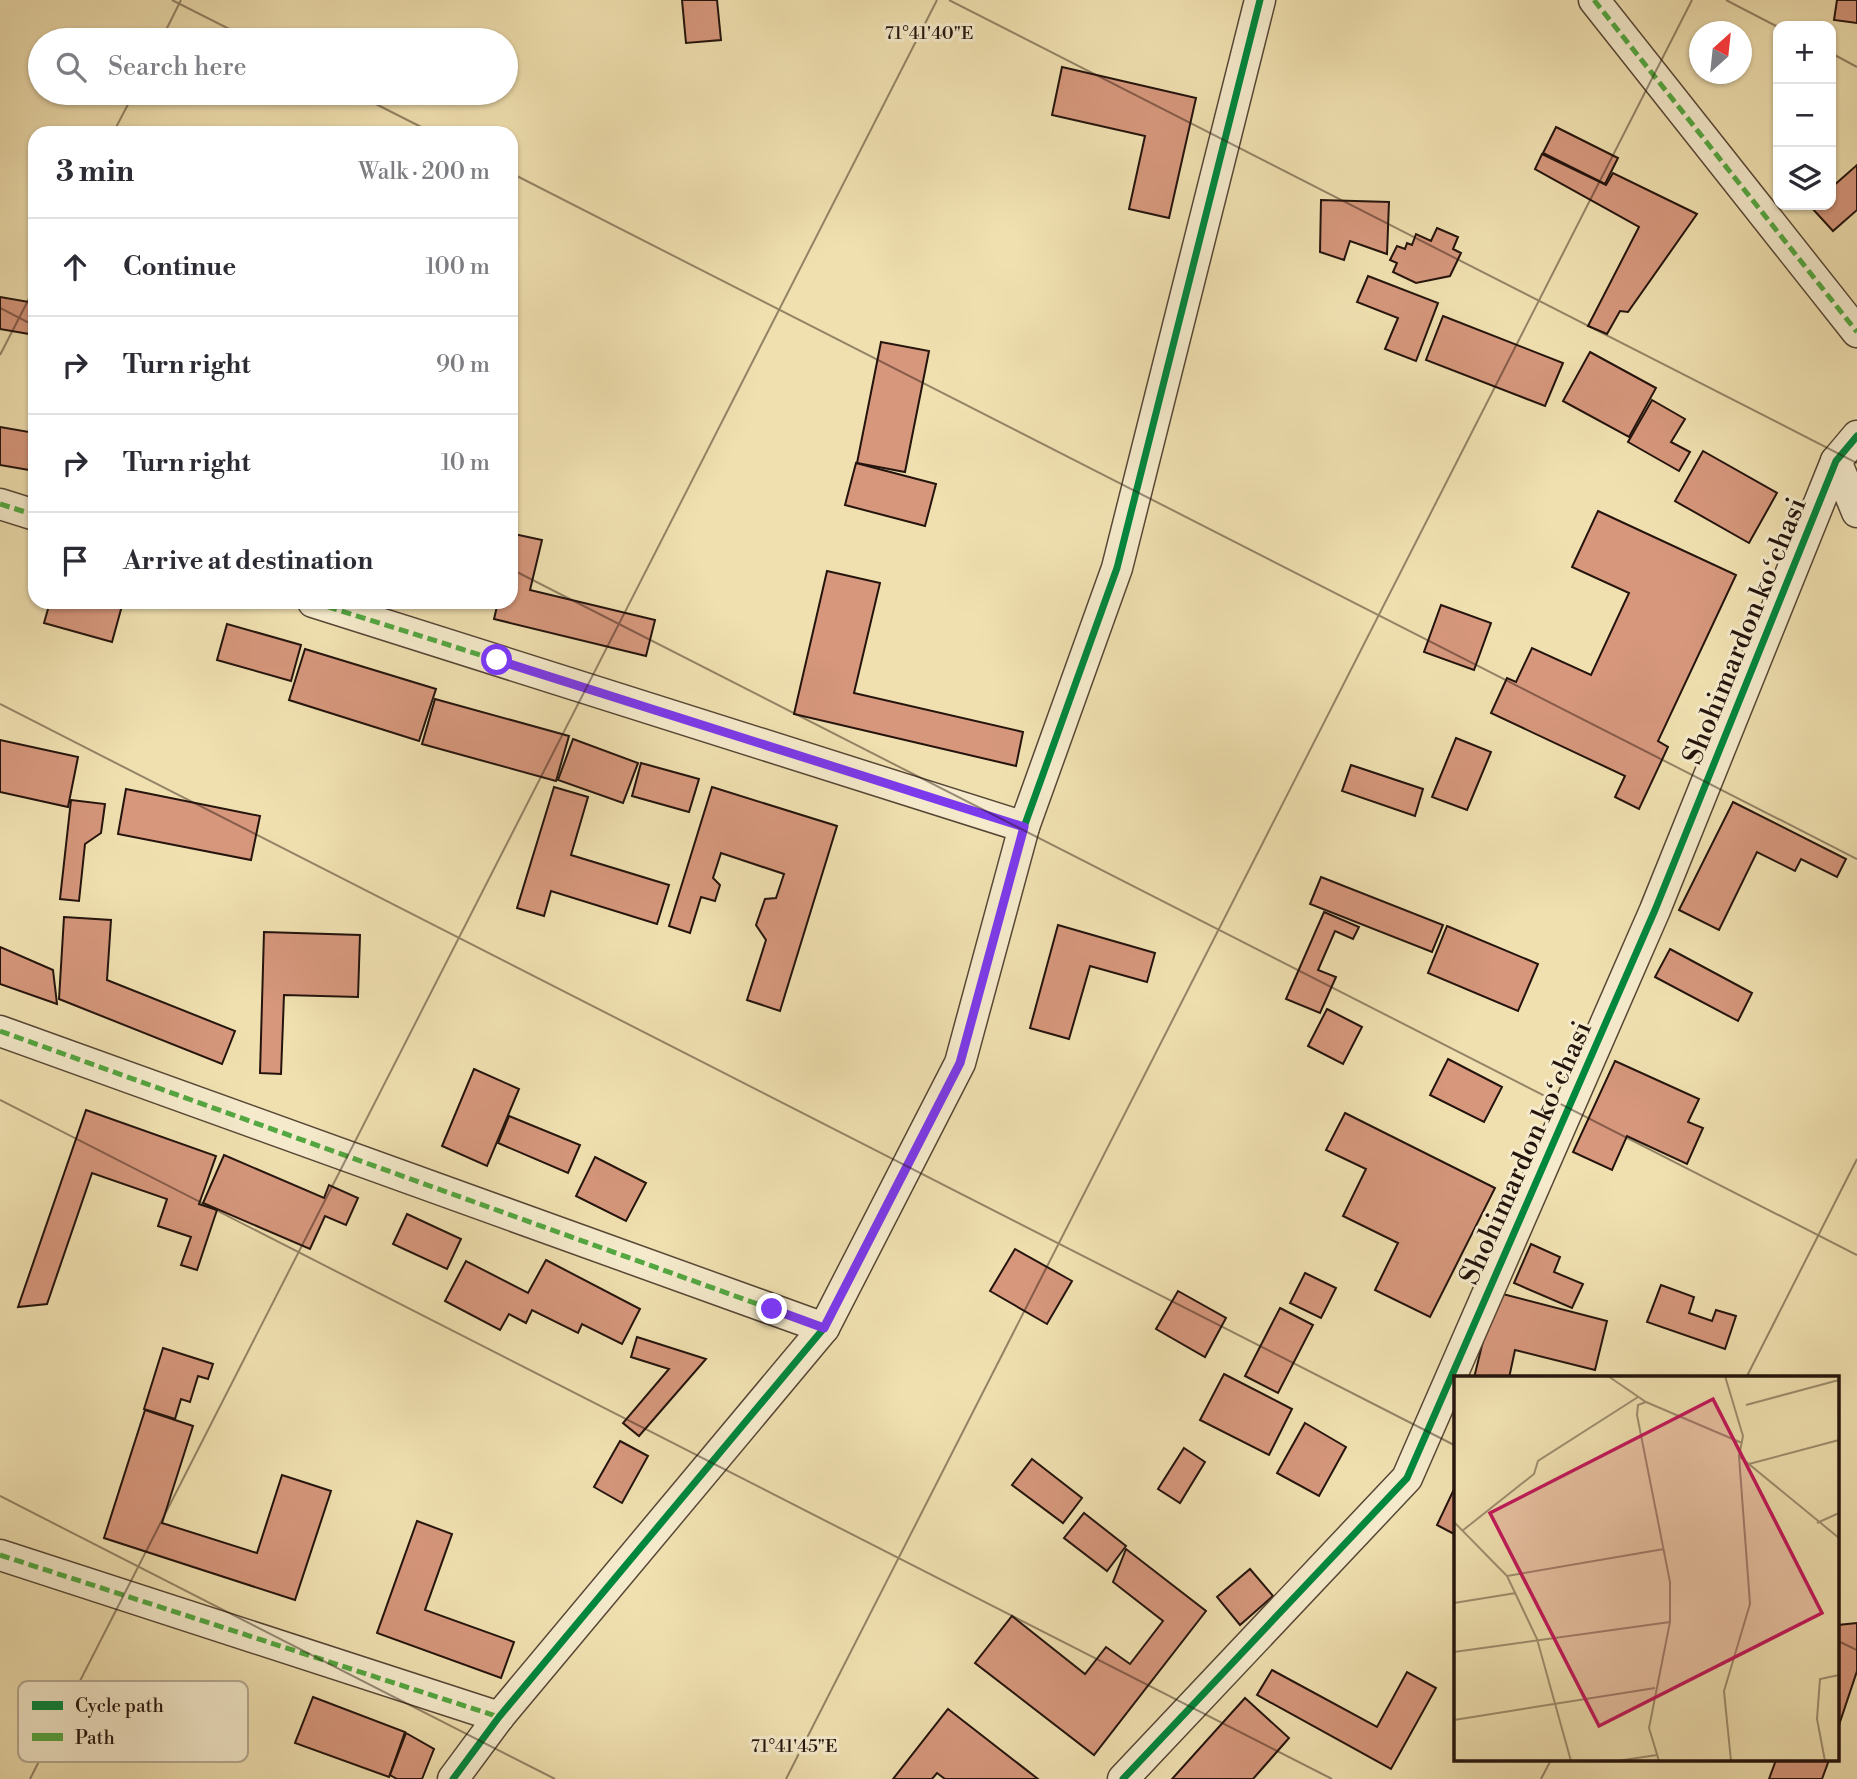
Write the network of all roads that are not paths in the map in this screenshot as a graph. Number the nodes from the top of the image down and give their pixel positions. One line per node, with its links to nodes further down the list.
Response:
1 (1260, 0): 10 (street)
2 (1594, 0): 3 (street)
3 (1857, 332)
4 (1857, 436): 5 (street, Shohimardon koʻchasi)
5 (1836, 461): 7 (street); 16 (street, Shohimardon koʻchasi)
6 (0, 504): 8 (street)
7 (1857, 512)
8 (28, 513)
9 (335, 609): 10 (street)
10 (1024, 827): 12 (street)
11 (0, 1031): 12 (street)
12 (824, 1328): 14 (street)
13 (0, 1555): 14 (street)
14 (499, 1717): 15 (street)
15 (453, 1779)
16 (1122, 1779)

